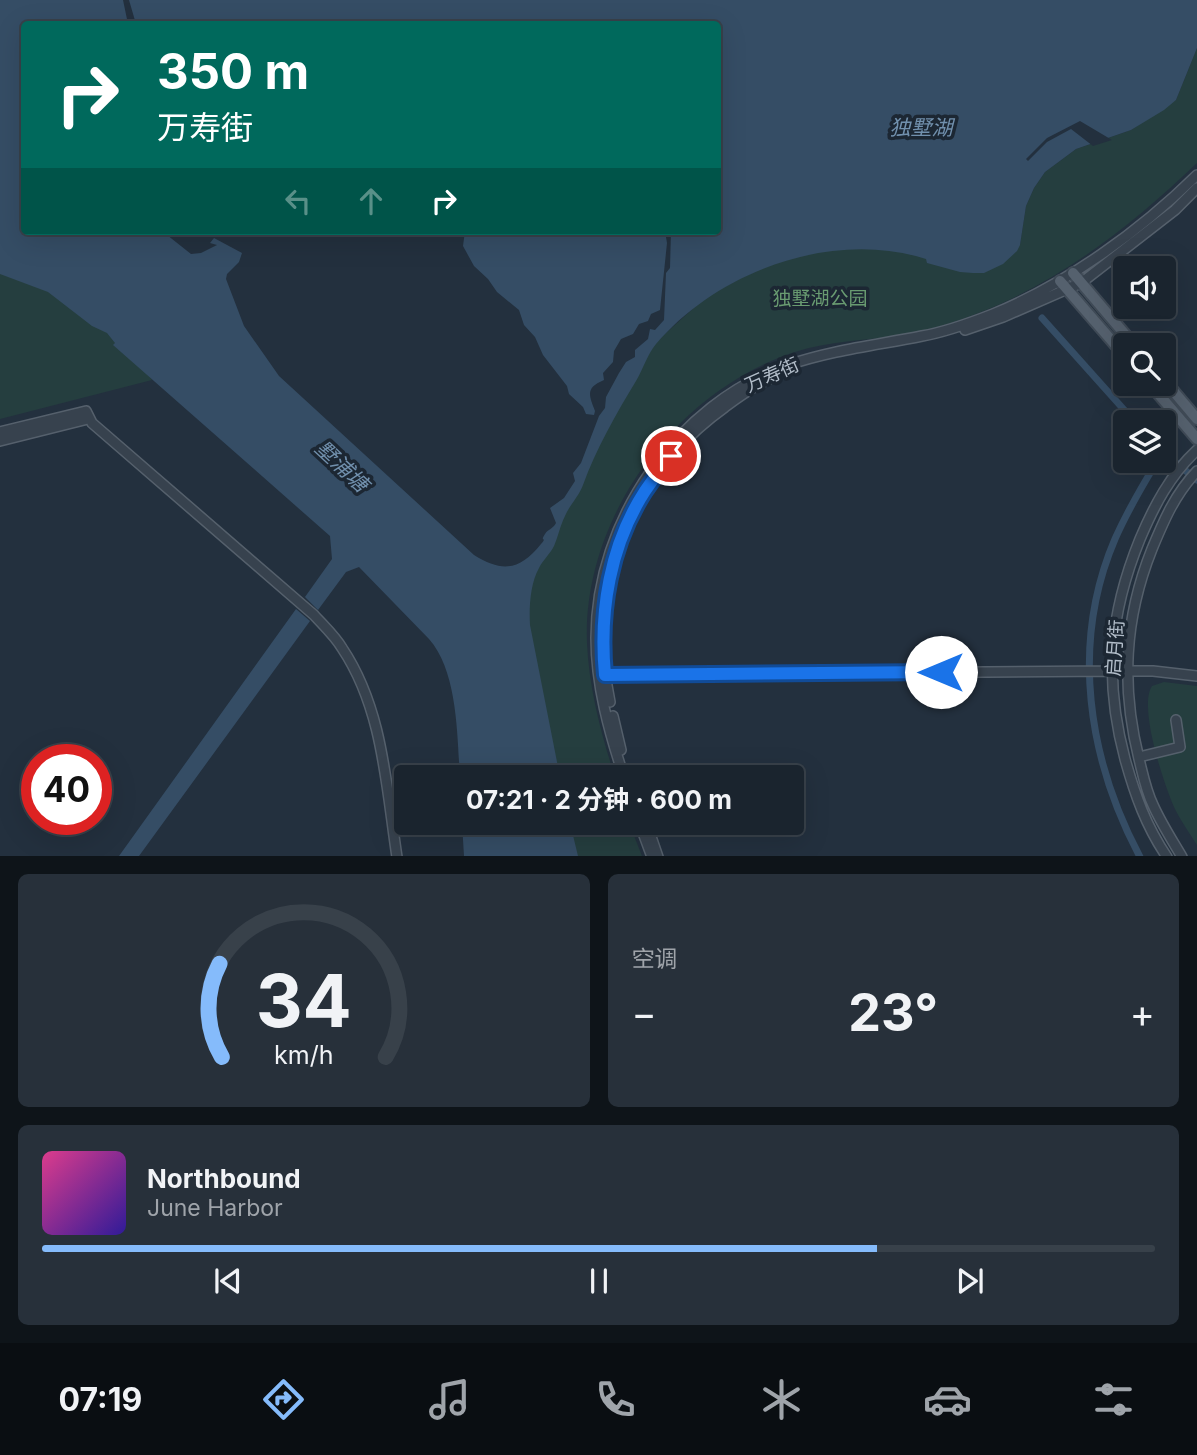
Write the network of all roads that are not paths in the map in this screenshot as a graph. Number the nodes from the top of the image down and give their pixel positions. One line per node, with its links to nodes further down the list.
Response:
1 (1197, 175): 3 (street, 万寿街)
2 (1197, 188): 4 (street, 万寿街)
3 (1073, 273): 4 (main road); 5 (street, 万寿街)
4 (1081, 283): 5 (street, 万寿街); 6 (main road)
5 (1064, 285): 7 (main road); 19 (street, 万寿街)
6 (1123, 333)
7 (1113, 342)
8 (1176, 394): 11 (main road)
9 (1160, 396): 13 (main road)
10 (87, 415): 12 (street); 14 (street); 26 (street)
11 (1197, 419)
12 (0, 432)
13 (1197, 439)
14 (0, 441)
15 (1197, 450): 17 (street, 启月街)
16 (1197, 471): 18 (street, 启月街)
17 (1111, 671): 18 (street); 19 (street); 29 (street, 启月街)
18 (1126, 671): 20 (street); 22 (street, 启月街)
19 (601, 675): 23 (street, 万寿街)
20 (1197, 676)
21 (1177, 720): 22 (street)
22 (1139, 758): 30 (street, 启月街)
23 (623, 765)
24 (644, 835): 27 (street)
25 (651, 835): 28 (street)
26 (397, 856)
27 (652, 856)
28 (658, 856)
29 (1167, 856)
30 (1182, 856)

